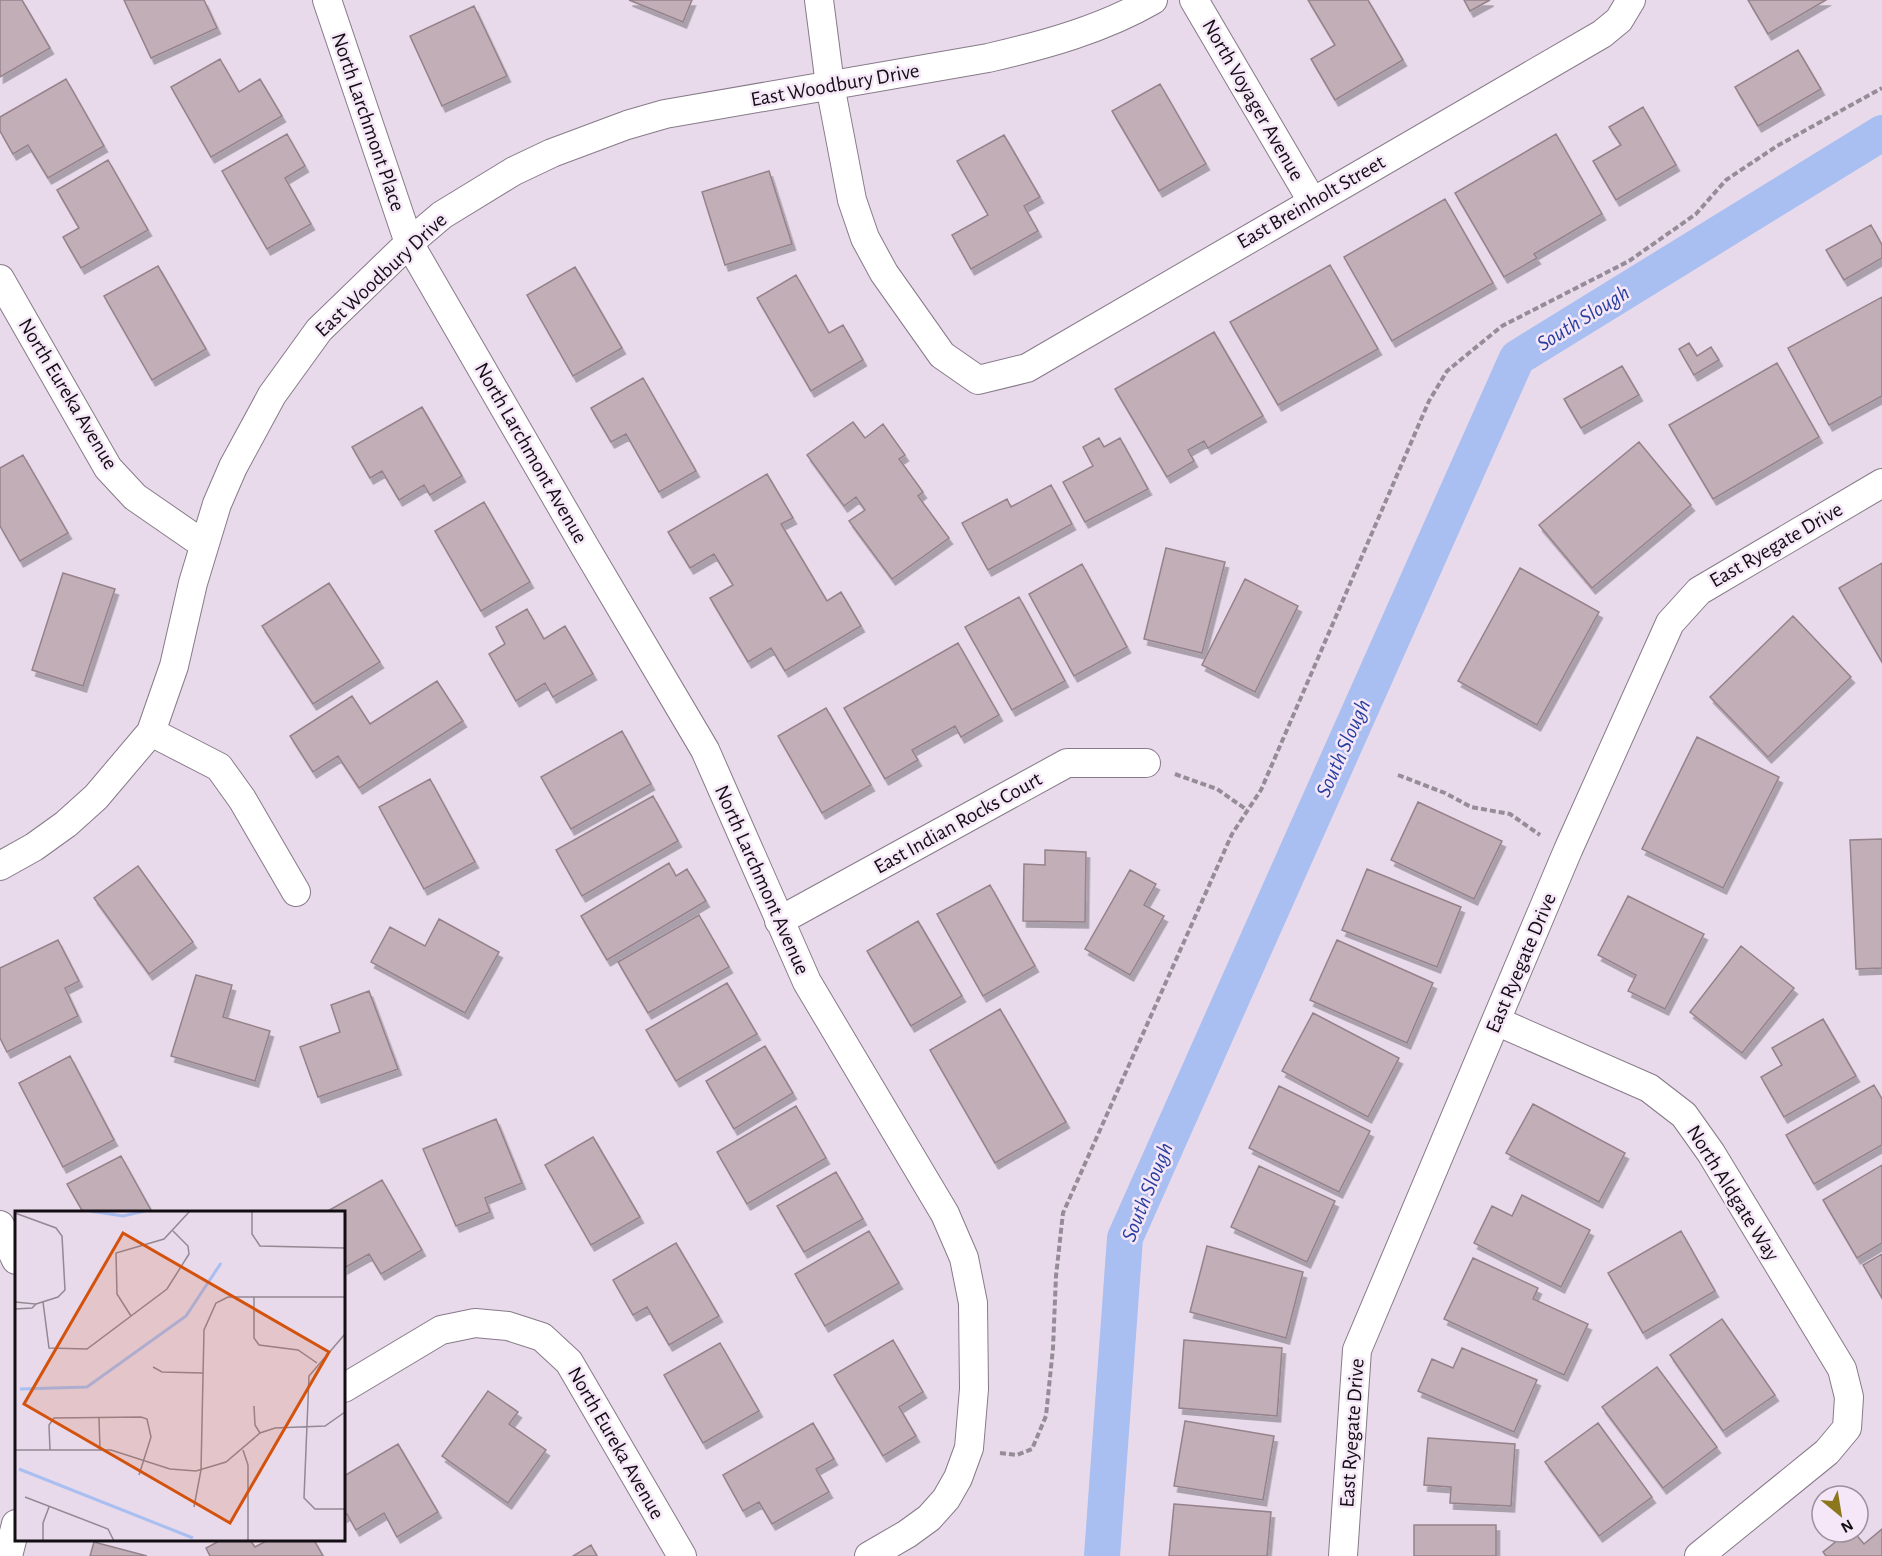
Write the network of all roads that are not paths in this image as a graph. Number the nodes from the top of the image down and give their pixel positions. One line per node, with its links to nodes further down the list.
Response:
1 (327, 0): 8 (street, North Larchmont Place)
2 (819, 0): 6 (street)
3 (1153, 0): 6 (street, East Woodbury Drive)
4 (1194, 0): 7 (street, North Voyager Avenue)
5 (1631, 1): 7 (street, East Breinholt Street)
6 (830, 85): 7 (street, East Breinholt Street); 8 (street, East Woodbury Drive)
7 (1312, 201)
8 (410, 243): 11 (street, East Woodbury Drive); 16 (street, North Larchmont Avenue)
9 (0, 279): 11 (street, North Eureka Avenue)
10 (1882, 483): 17 (street, East Ryegate Drive)
11 (204, 544): 12 (street, East Woodbury Drive)
12 (151, 732): 14 (street, East Woodbury Drive); 15 (street)
13 (1146, 763): 16 (street, East Indian Rocks Court)
14 (0, 866)
15 (296, 892)
16 (779, 921): 24 (street, North Larchmont Avenue)
17 (1496, 1021): 25 (street, East Ryegate Drive); 26 (street, North Aldgate Way)
18 (0, 1226): 19 (street)
19 (15, 1258)
20 (345, 1387): 23 (street, North Eureka Avenue)
21 (15, 1528): 22 (street)
22 (8, 1556)
23 (682, 1556)
24 (869, 1556)
25 (1343, 1556)
26 (1699, 1556)

